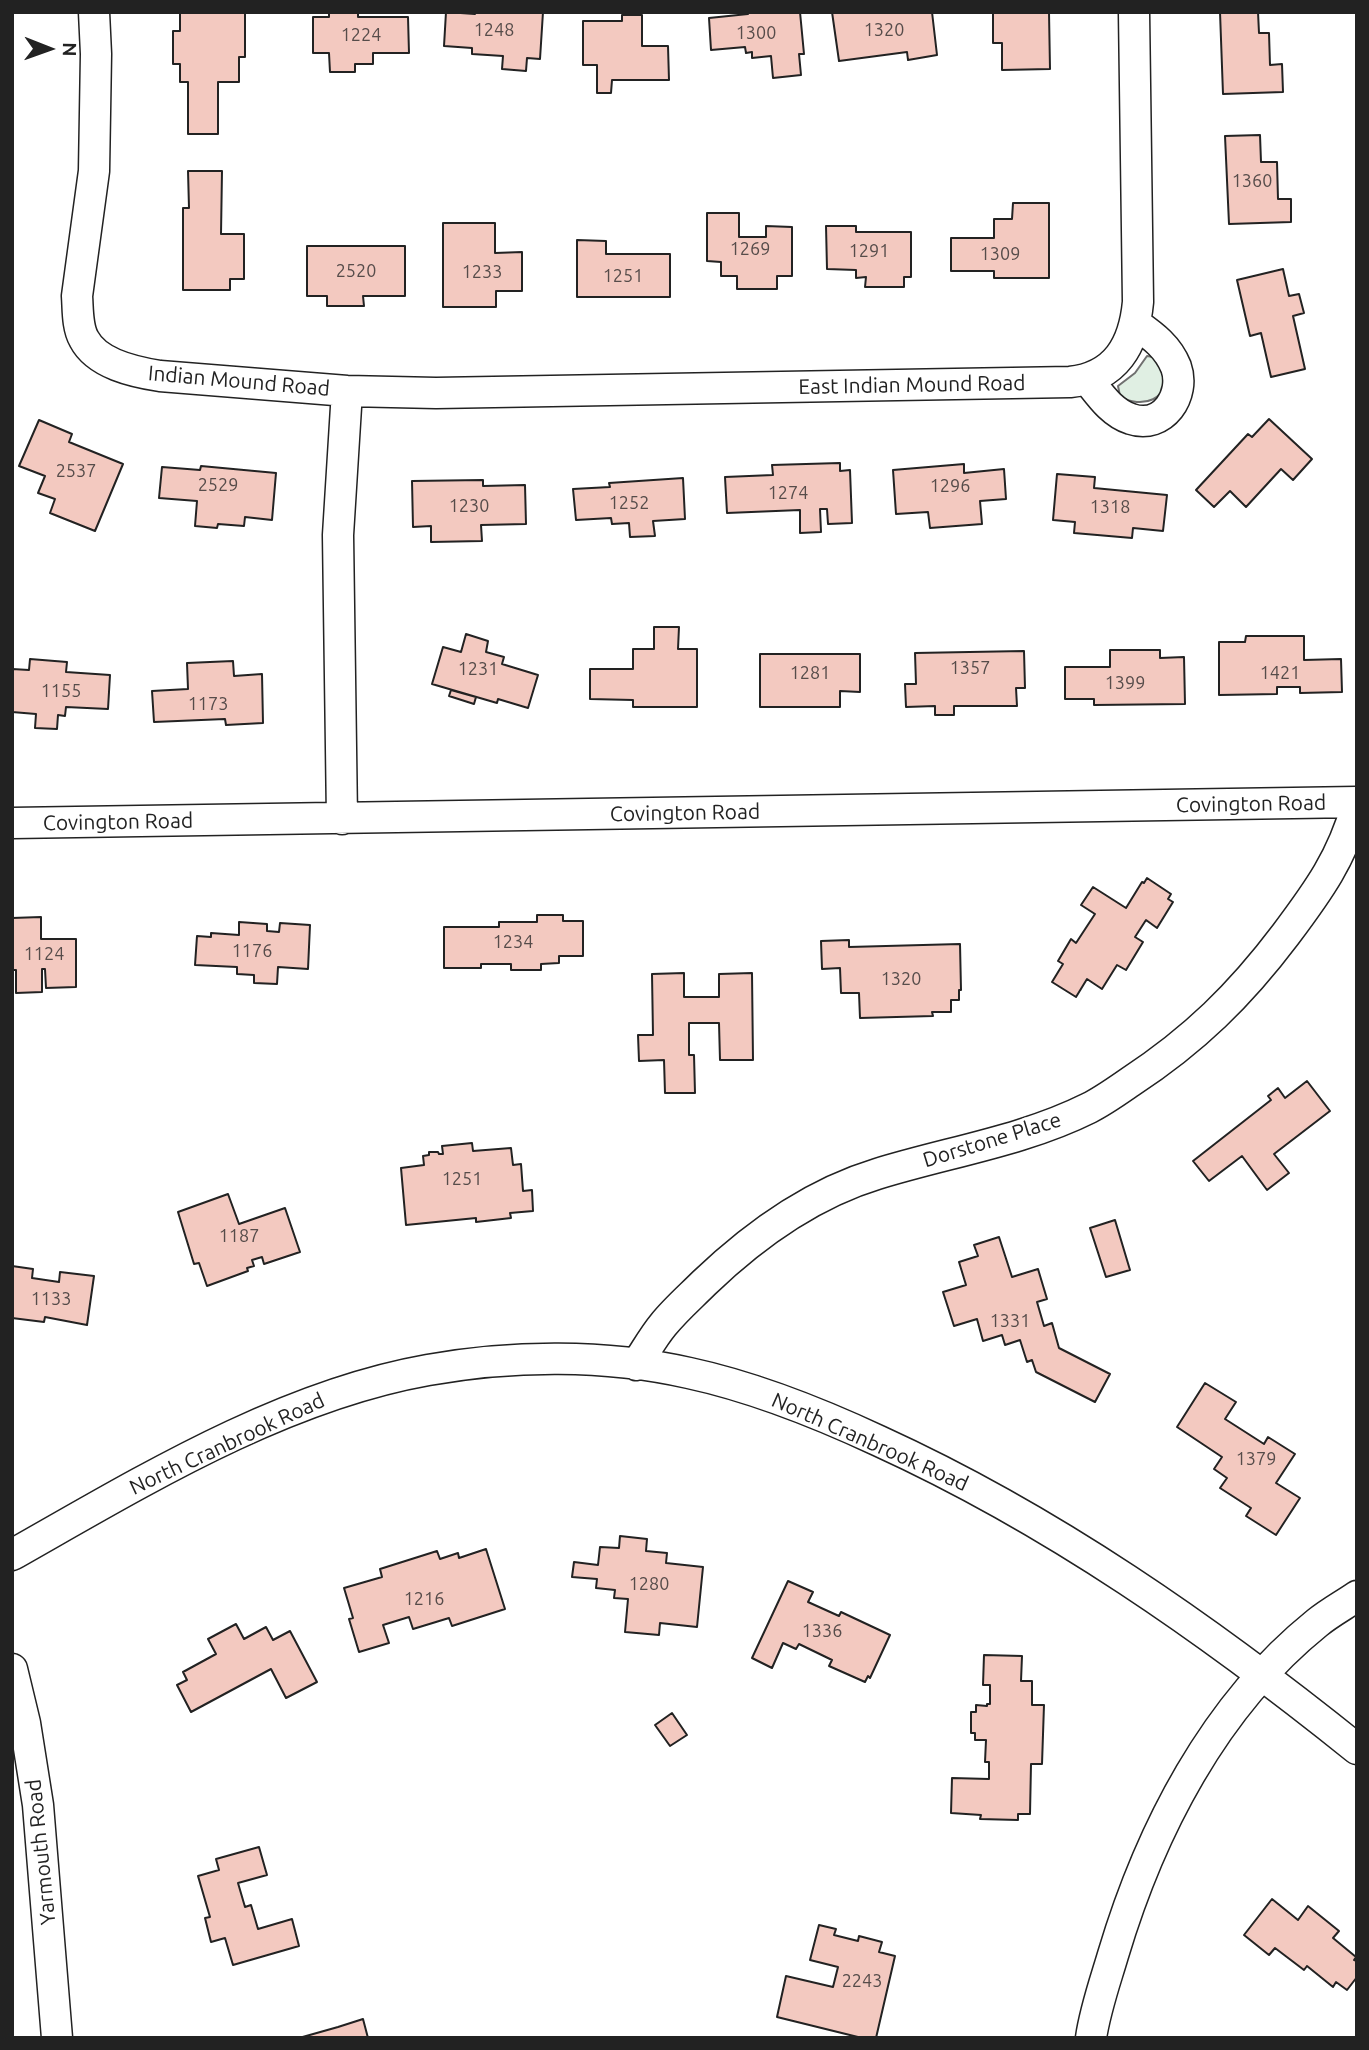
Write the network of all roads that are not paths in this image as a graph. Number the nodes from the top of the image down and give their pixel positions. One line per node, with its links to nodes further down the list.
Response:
1 (94, 12): 5 (street, Indian Mound Road)
2 (1134, 12): 3 (street)
3 (1136, 324): 4 (street); 4 (street)
4 (1088, 380): 5 (street, East Indian Mound Road)
5 (347, 391): 7 (street, Indian Mound Road)
6 (1357, 804): 7 (street, Covington Road); 9 (street, Dorstone Place)
7 (342, 819): 8 (street, Covington Road)
8 (12, 823)
9 (636, 1365): 10 (street, North Cranbrook Road); 13 (street, North Cranbrook Road)
10 (12, 1555)
11 (1357, 1596): 13 (street)
12 (12, 1669): 15 (street, Yarmouth Road)
13 (1261, 1676): 14 (street, North Cranbrook Road); 16 (street)
14 (1357, 1749)
15 (57, 2038)
16 (1091, 2038)

